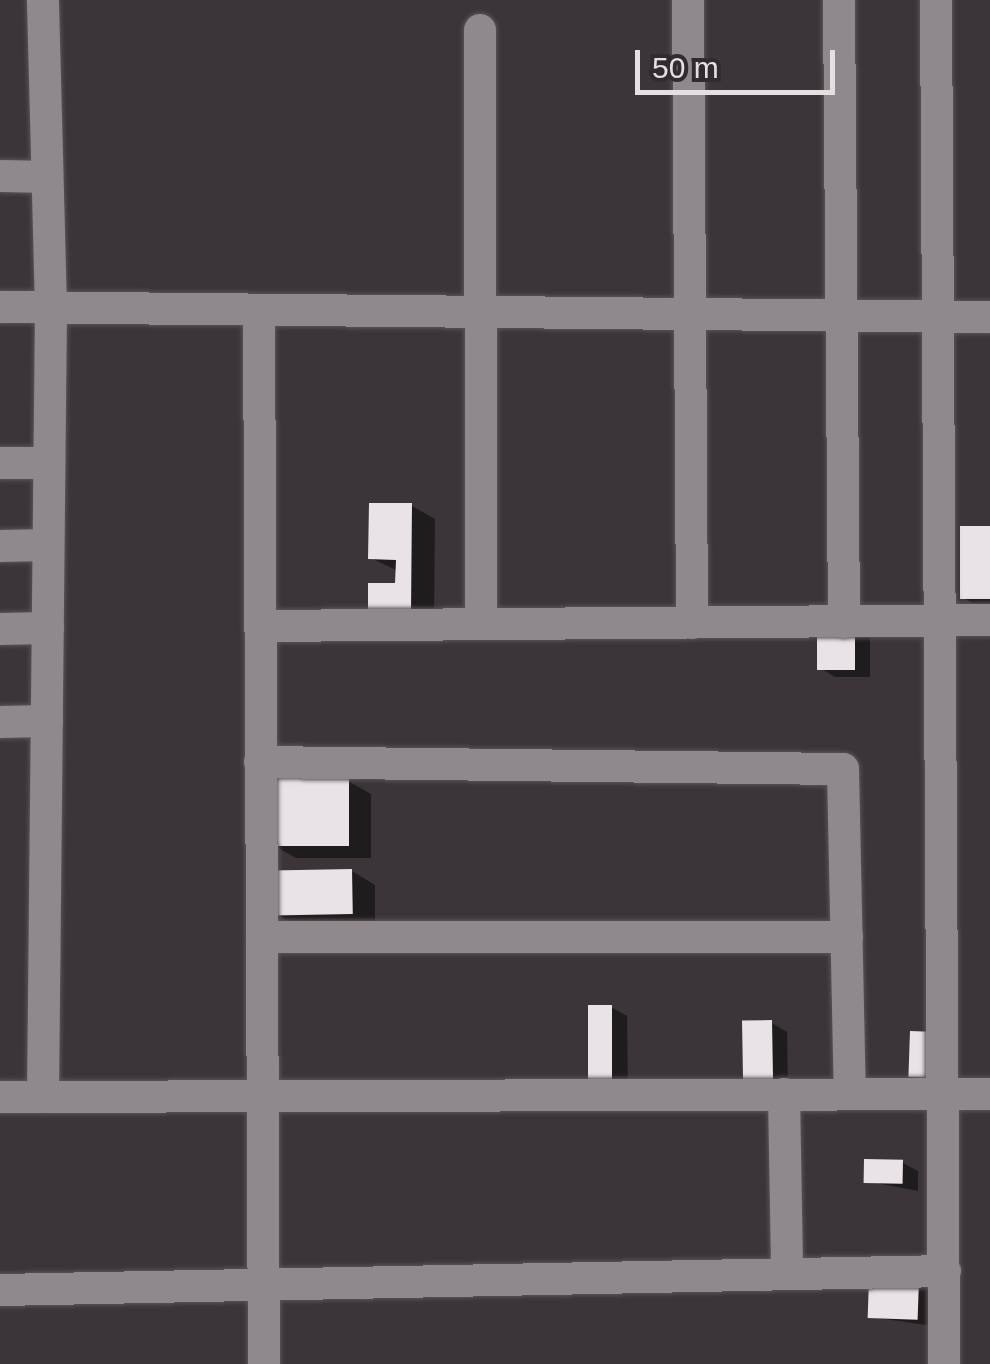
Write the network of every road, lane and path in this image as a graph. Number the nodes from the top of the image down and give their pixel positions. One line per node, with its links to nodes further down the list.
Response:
1 (44, 0): 7 (street)
2 (688, 0): 13 (street)
3 (839, 0): 15 (street)
4 (936, 0): 12 (street)
5 (480, 30): 11 (street)
6 (0, 176): 7 (street)
7 (47, 176): 9 (street)
8 (0, 307): 9 (street)
9 (51, 308): 10 (street); 16 (street)
10 (260, 312): 11 (street); 25 (street)
11 (480, 315): 13 (street); 24 (street)
12 (938, 316): 14 (street); 15 (street); 20 (street)
13 (690, 317): 15 (street); 23 (street)
14 (990, 317)
15 (841, 319): 22 (street)
16 (48, 462): 17 (street); 19 (street)
17 (0, 463)
18 (0, 546): 19 (street)
19 (48, 546): 26 (street)
20 (940, 620): 21 (street); 22 (street); 35 (street)
21 (990, 620)
22 (844, 622): 23 (street)
23 (692, 623): 24 (street)
24 (481, 624): 25 (street)
25 (260, 626): 30 (street)
26 (48, 628): 27 (street); 28 (street)
27 (0, 629)
28 (47, 721): 29 (street); 39 (street)
29 (0, 722)
30 (260, 762): 31 (street); 32 (street)
31 (262, 937): 32 (street); 37 (street)
32 (847, 938): 34 (street)
33 (784, 1094): 34 (street); 37 (street); 40 (street)
34 (850, 1094): 35 (street)
35 (947, 1094): 36 (street); 41 (street)
36 (990, 1094)
37 (262, 1095): 39 (street); 42 (street)
38 (0, 1097): 39 (street)
39 (43, 1097)
40 (787, 1270): 41 (street); 42 (street)
41 (945, 1271): 45 (street)
42 (264, 1284): 43 (street); 44 (street)
43 (0, 1290)
44 (264, 1364)
45 (944, 1364)

